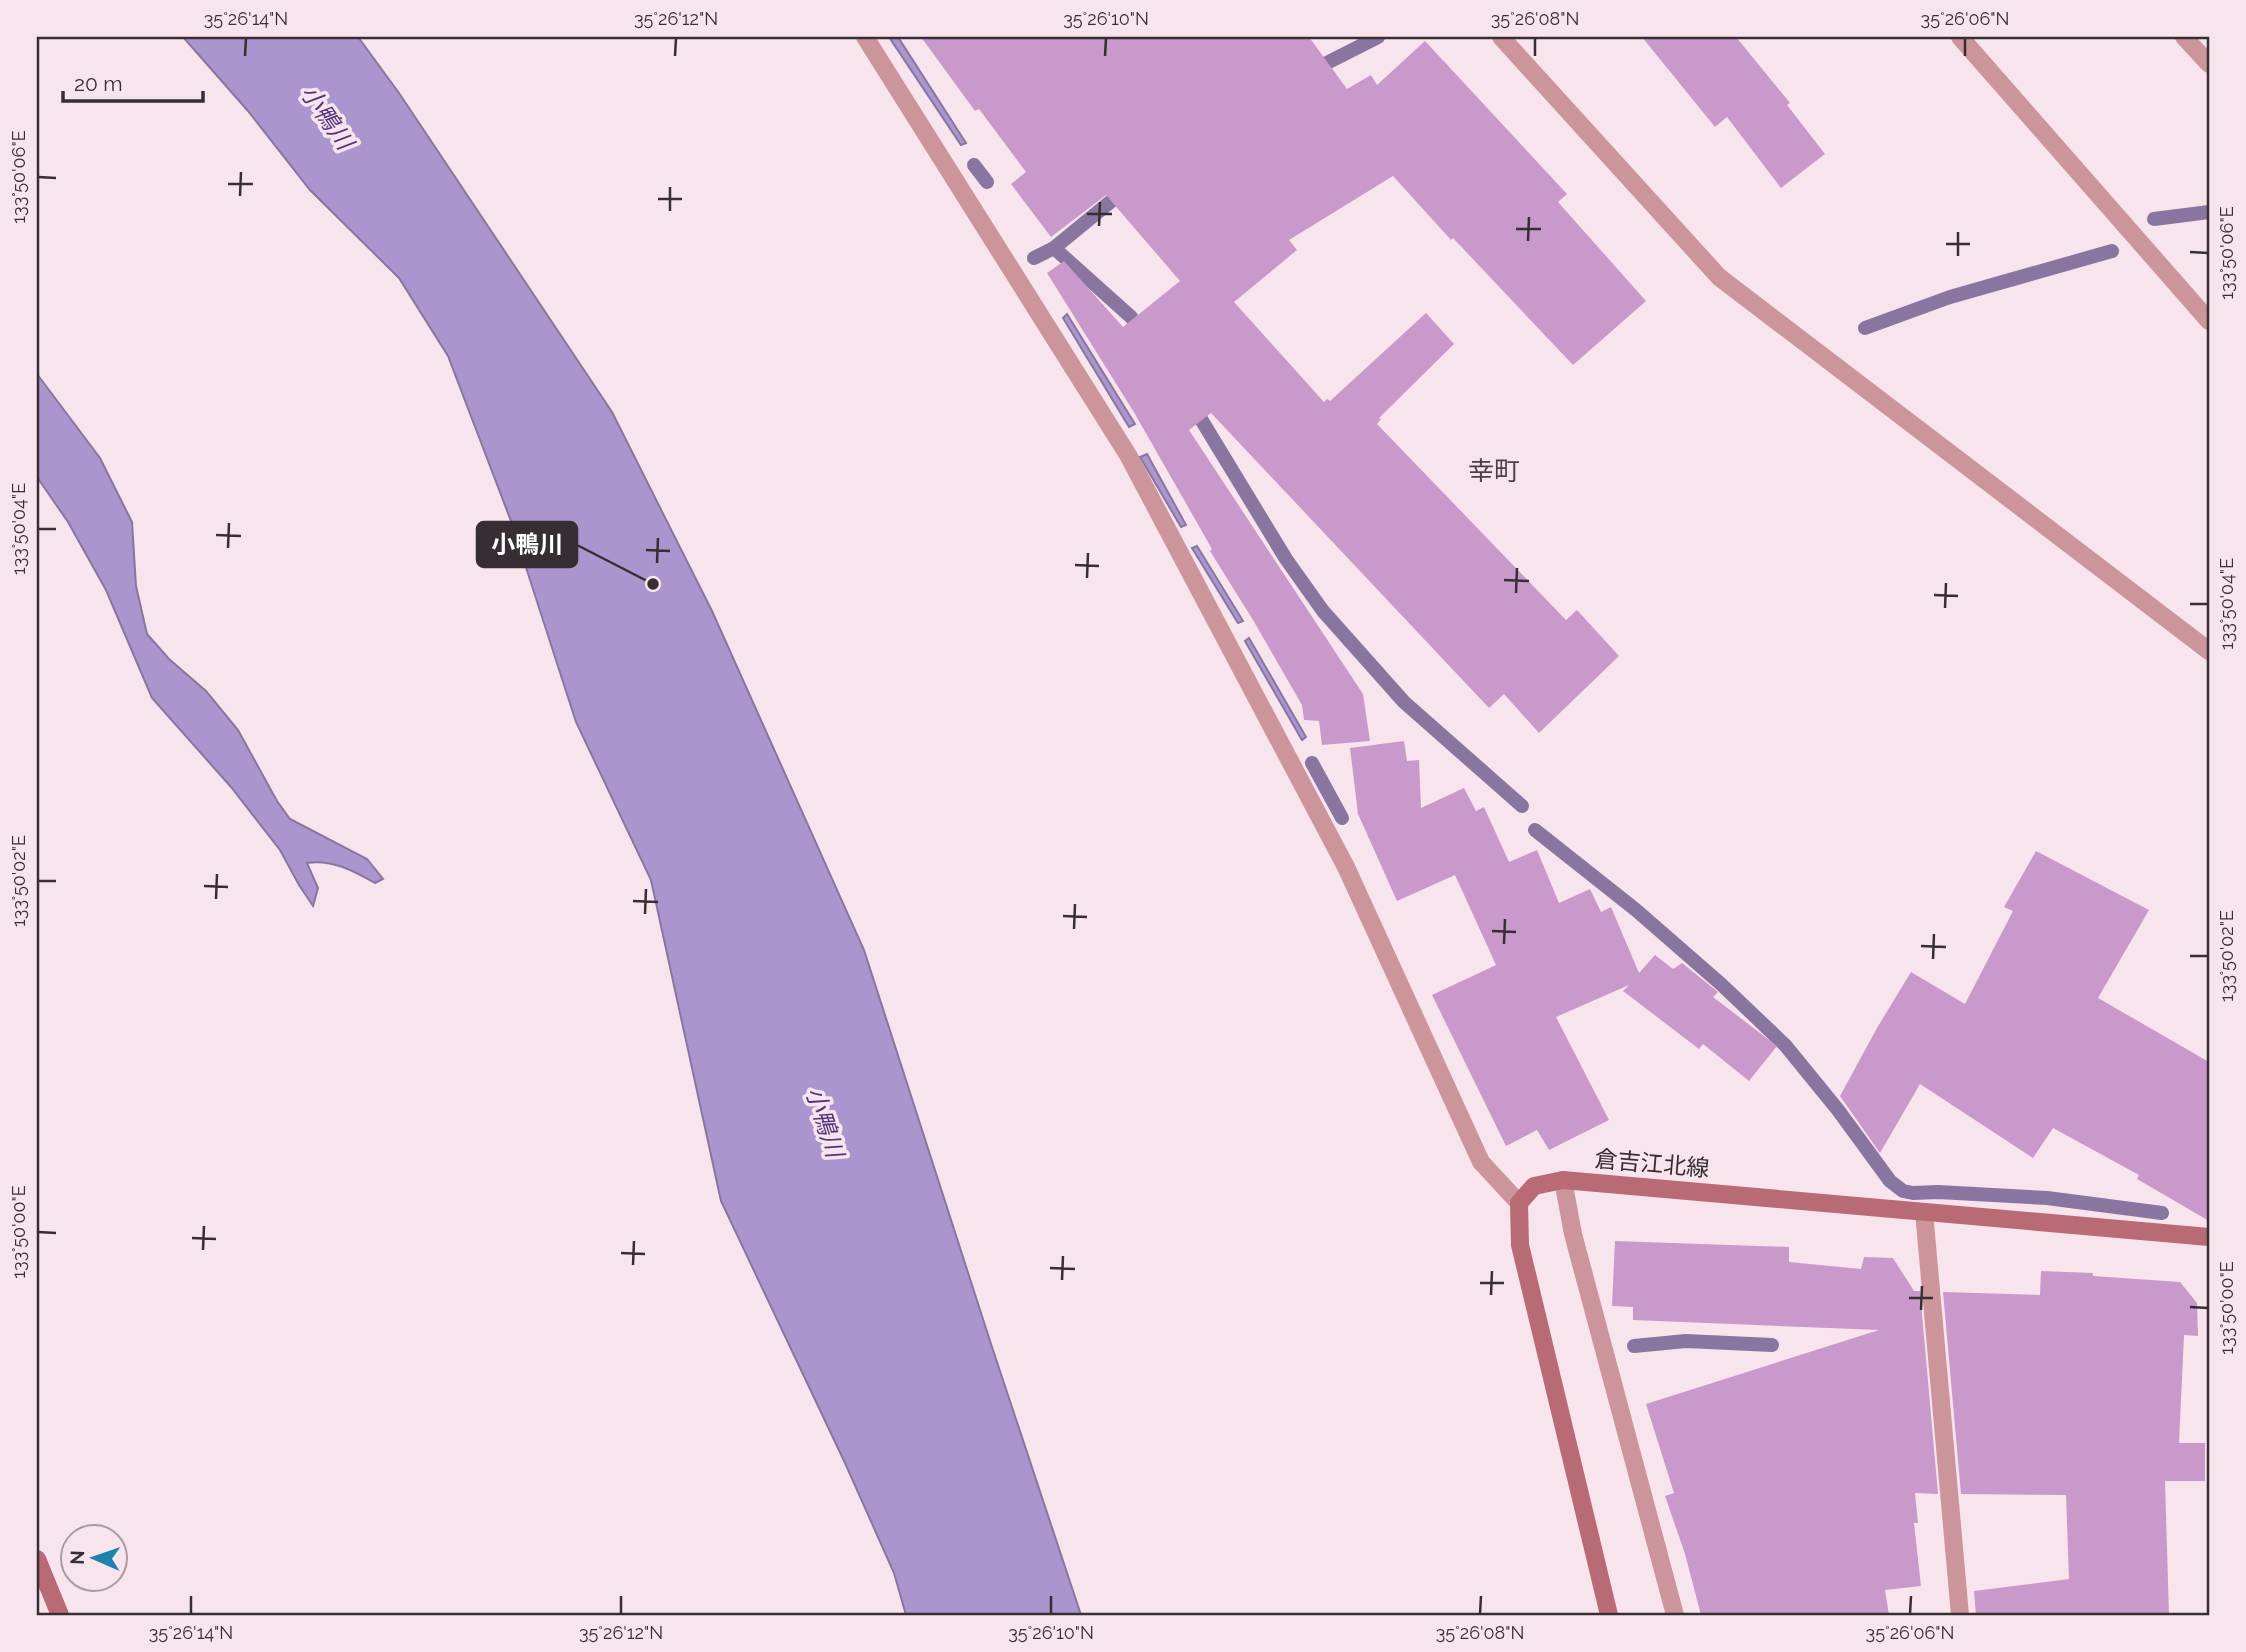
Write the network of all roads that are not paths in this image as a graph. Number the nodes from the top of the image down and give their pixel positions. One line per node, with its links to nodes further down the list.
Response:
1 (1501, 37): 7 (street)
2 (1960, 37): 6 (street)
3 (2185, 37): 5 (street)
4 (873, 39): 9 (street)
5 (2209, 64)
6 (2209, 321)
7 (2209, 651)
8 (1563, 1180): 9 (main road, 倉吉江北線); 10 (main road, 倉吉江北線); 15 (street)
9 (1519, 1203): 14 (main road)
10 (1923, 1212): 11 (main road, 倉吉江北線); 16 (street)
11 (2209, 1237)
12 (37, 1559): 13 (main road)
13 (60, 1615)
14 (1609, 1615)
15 (1675, 1615)
16 (1960, 1615)

